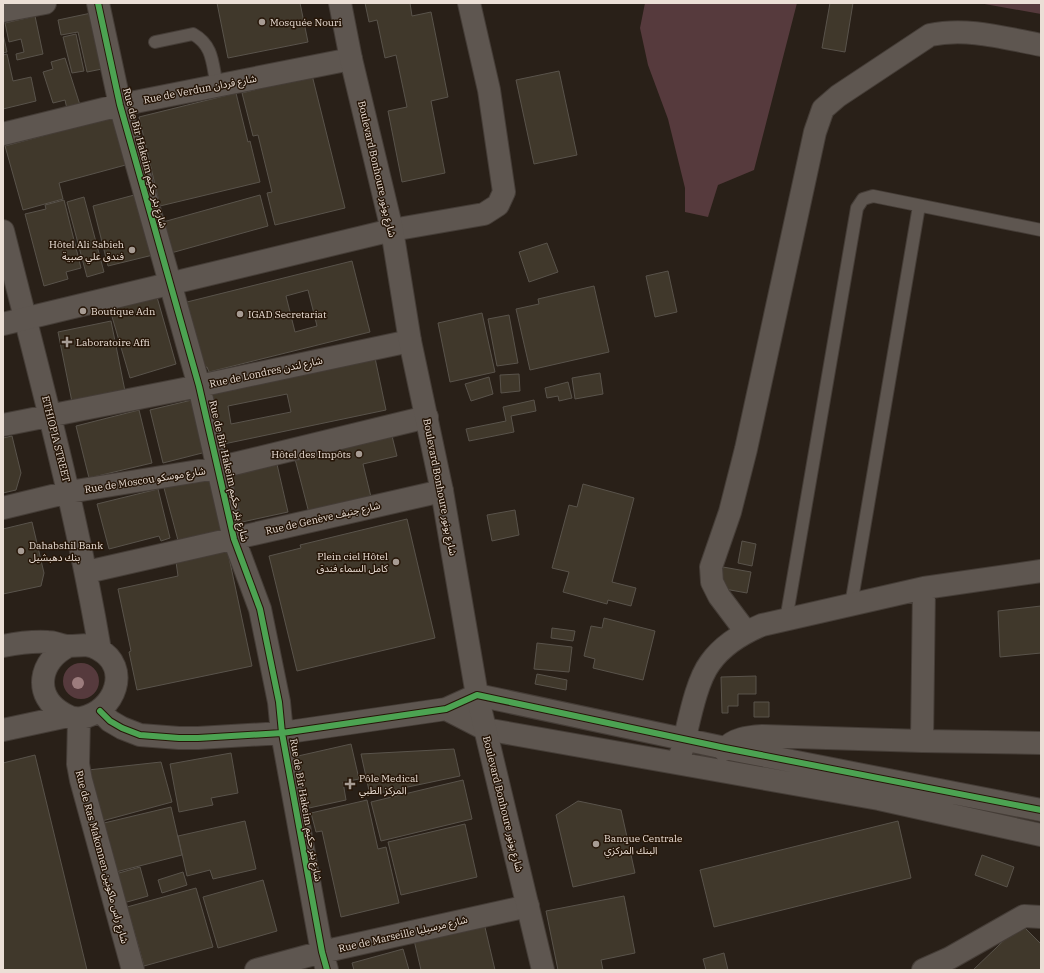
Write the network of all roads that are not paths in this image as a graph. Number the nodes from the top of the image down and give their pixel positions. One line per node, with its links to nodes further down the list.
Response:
1 (45, 3): 5 (street)
2 (98, 3): 10 (street, Rue de Bir Hakeim شارع بئر حكيم)
3 (340, 3): 8 (street, Boulevard Bonhoure شارع بونور)
4 (469, 3): 13 (street)
5 (3, 12)
6 (155, 42): 9 (lane)
7 (1041, 45): 34 (street)
8 (350, 59): 9 (street, Rue de Verdun شارع فردان); 13 (street, Boulevard Bonhoure شارع بونور)
9 (217, 86): 10 (street, Rue de Verdun شارع فردان)
10 (120, 105): 11 (street, Rue de Verdun شارع فردان); 16 (street, Rue de Bir Hakeim شارع بئر حكيم)
11 (3, 134)
12 (919, 206): 14 (lane); 32 (lane); 33 (lane)
13 (392, 230): 16 (street); 19 (street, Boulevard Bonhoure شارع بونور)
14 (1041, 230)
15 (3, 231): 17 (street, ETHIOPIA STREET)
16 (170, 285): 17 (street); 20 (street, Rue de Bir Hakeim شارع بئر حكيم)
17 (25, 319): 18 (street); 21 (street, ETHIOPIA STREET)
18 (3, 324)
19 (410, 341): 20 (street, Rue de Londres شارع لندن); 22 (street, Boulevard Bonhoure شارع بونور)
20 (199, 386): 21 (street, Rue de Londres شارع لندن); 24 (street, Rue de Bir Hakeim شارع بئر حكيم)
21 (51, 415): 23 (street, Rue de Londres شارع لندن); 26 (street, ETHIOPIA STREET)
22 (427, 417): 24 (street, Rue de Moscou شارع موسكو); 25 (street, Boulevard Bonhoure شارع بونور)
23 (3, 425)
24 (217, 468): 26 (street, Rue de Moscou شارع موسكو); 28 (street, Rue de Bir Hakeim شارع بئر حكيم)
25 (442, 491): 28 (street, Rue de Genève شارع جنيف); 38 (street, Boulevard Bonhoure شارع بونور)
26 (69, 492): 27 (street, Rue de Moscou شارع موسكو); 30 (street, ETHIOPIA STREET)
27 (3, 508)
28 (234, 539): 30 (street, Rue de Genève شارع جنيف); 44 (street, Rue de Bir Hakeim شارع بئر حكيم)
29 (1041, 571): 31 (street)
30 (87, 572): 37 (street, ETHIOPIA STREET)
31 (924, 588): 32 (street); 46 (street)
32 (851, 605): 33 (street)
33 (786, 620): 34 (street)
34 (746, 632): 45 (street)
35 (3, 646): 36 (street)
36 (69, 646): 37 (street); 41 (street)
37 (100, 650): 40 (street)
38 (477, 695): 39 (street); 42 (street, Boulevard Bonhoure شارع بونور); 45 (street)
39 (446, 709): 42 (street); 44 (street)
40 (100, 711): 41 (street); 44 (street)
41 (73, 717): 43 (street); 56 (street, Rue de Ras Makonnen شارع راس ماكونين)
42 (484, 729): 49 (street); 53 (street, Boulevard Bonhoure شارع بونور)
43 (3, 730)
44 (282, 733): 55 (street, Rue de Bir Hakeim شارع بئر حكيم)
45 (685, 739): 48 (street); 49 (street)
46 (922, 741): 47 (street); 48 (street)
47 (1041, 743)
48 (725, 748): 50 (street); 51 (street)
49 (678, 763): 50 (street)
50 (713, 769): 52 (street)
51 (1041, 810)
52 (1041, 835)
53 (528, 906): 55 (street, Rue de Marseille شارع مرسيليا); 58 (street, Boulevard Bonhoure شارع بونور)
54 (1041, 916): 59 (street)
55 (324, 961): 57 (street, Rue de Marseille شارع مرسيليا)
56 (132, 970)
57 (256, 970)
58 (543, 970)
59 (923, 970)

